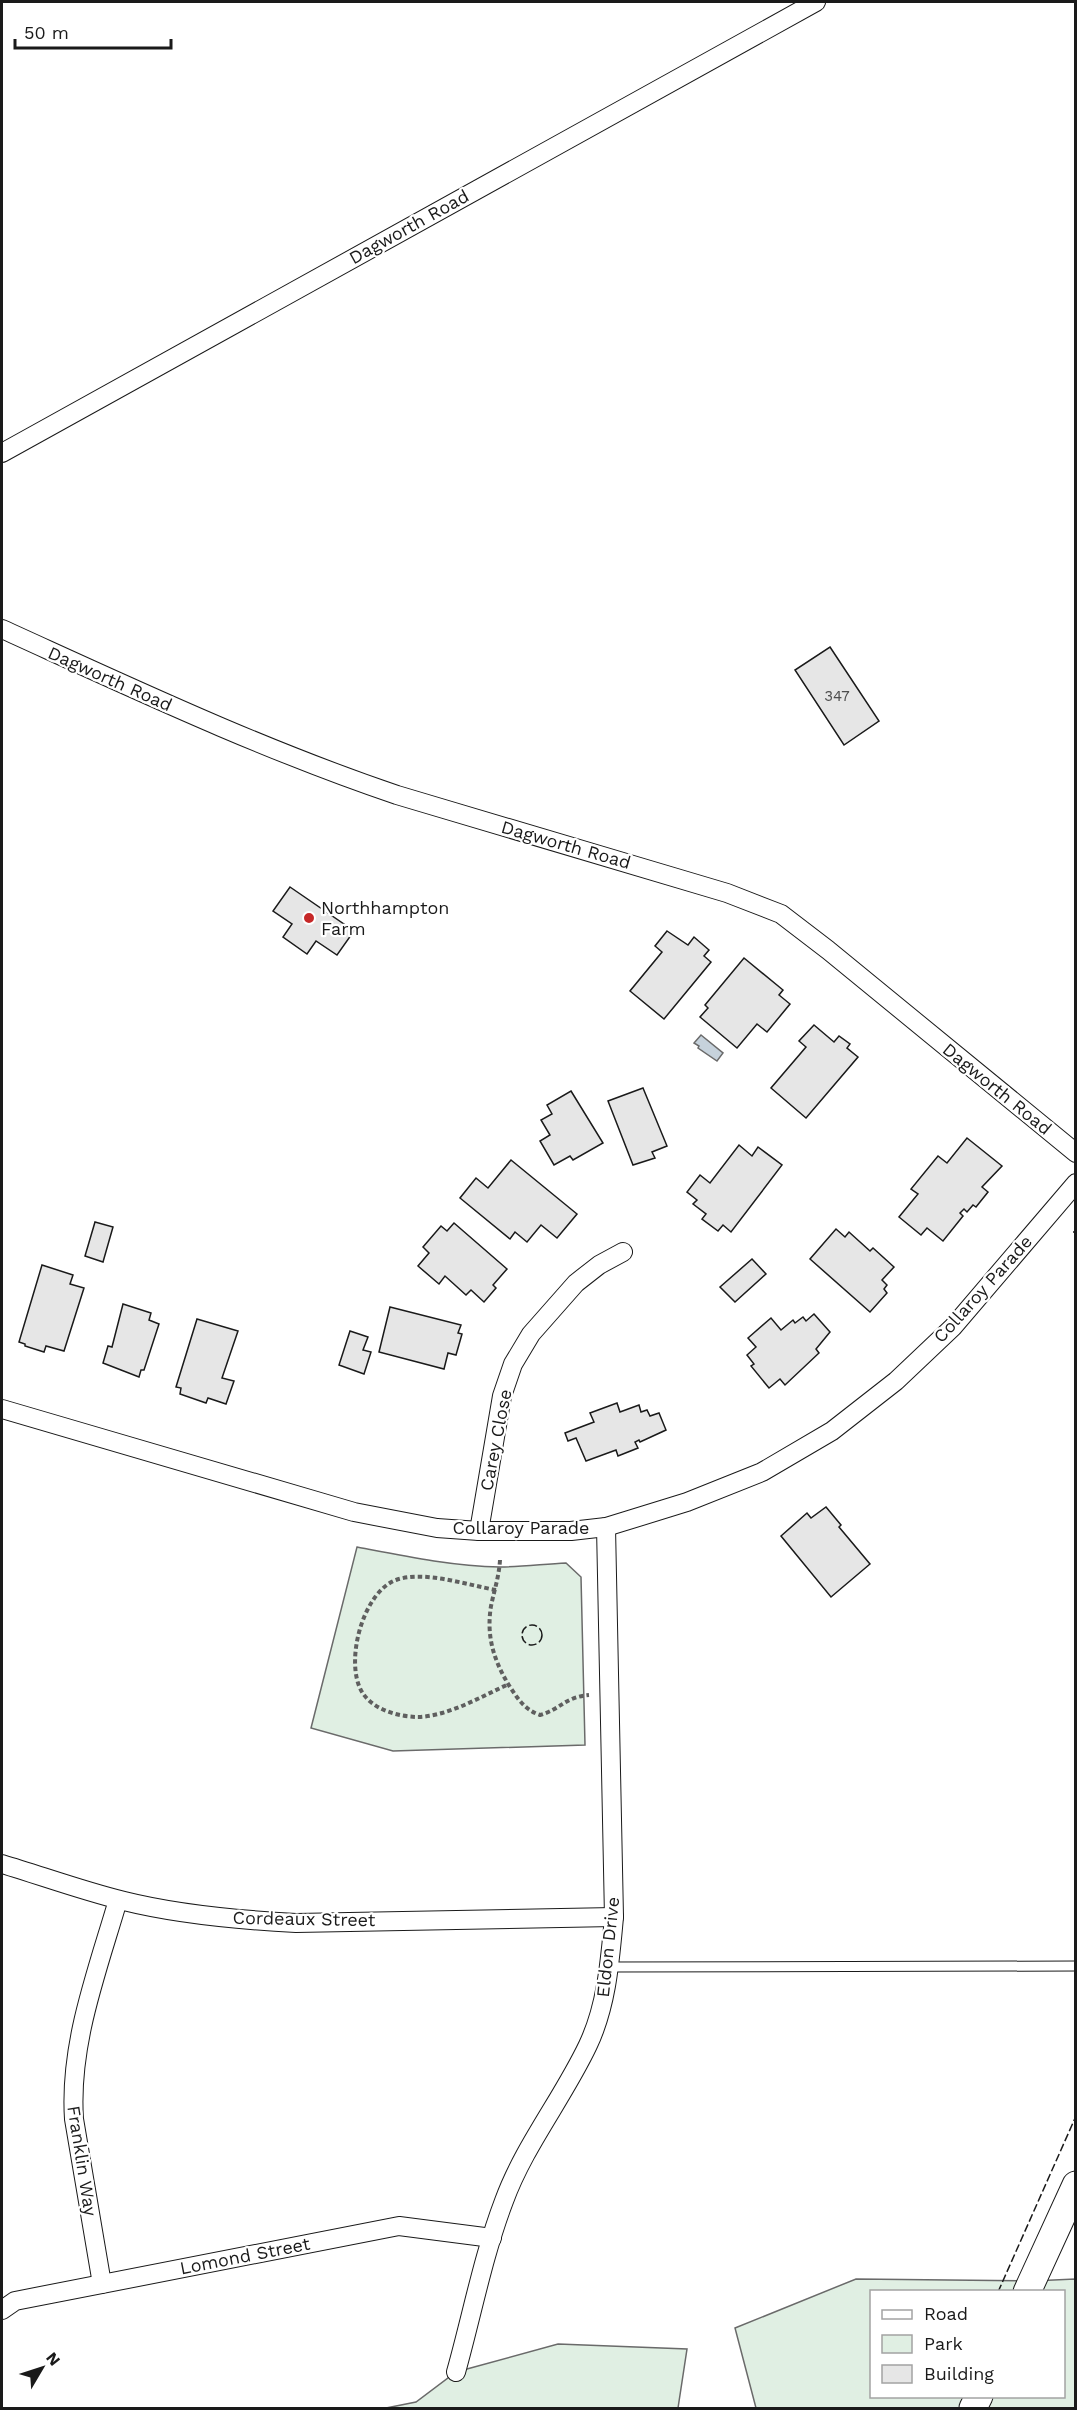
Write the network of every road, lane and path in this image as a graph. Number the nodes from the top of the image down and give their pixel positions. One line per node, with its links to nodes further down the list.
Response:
1 (816, 2): 2 (street, Dagworth Road)
2 (2, 453)
3 (2, 629): 4 (street, Dagworth Road)
4 (1076, 1153)
5 (1076, 1183): 8 (street, Collaroy Parade)
6 (623, 1252): 9 (street, Carey Close)
7 (2, 1409): 9 (street, Collaroy Parade)
8 (606, 1527): 9 (street, Collaroy Parade); 16 (street, Eldon Drive)
9 (479, 1531)
10 (500, 1560): 11 (path)
11 (496, 1590): 12 (path); 12 (path)
12 (509, 1684): 13 (path)
13 (589, 1695)
14 (2, 1864): 15 (street, Cordeaux Street)
15 (118, 1900): 16 (street, Cordeaux Street); 21 (street, Franklin Way)
16 (614, 1917): 18 (street, Eldon Drive)
17 (1076, 1966): 18 (lane)
18 (609, 1967): 20 (street, Eldon Drive)
19 (1076, 2185): 22 (street)
20 (492, 2238): 21 (street, Lomond Street); 24 (street, Eldon Drive)
21 (102, 2284): 23 (street, Lomond Street)
22 (1028, 2290)
23 (2, 2310)
24 (456, 2372)

